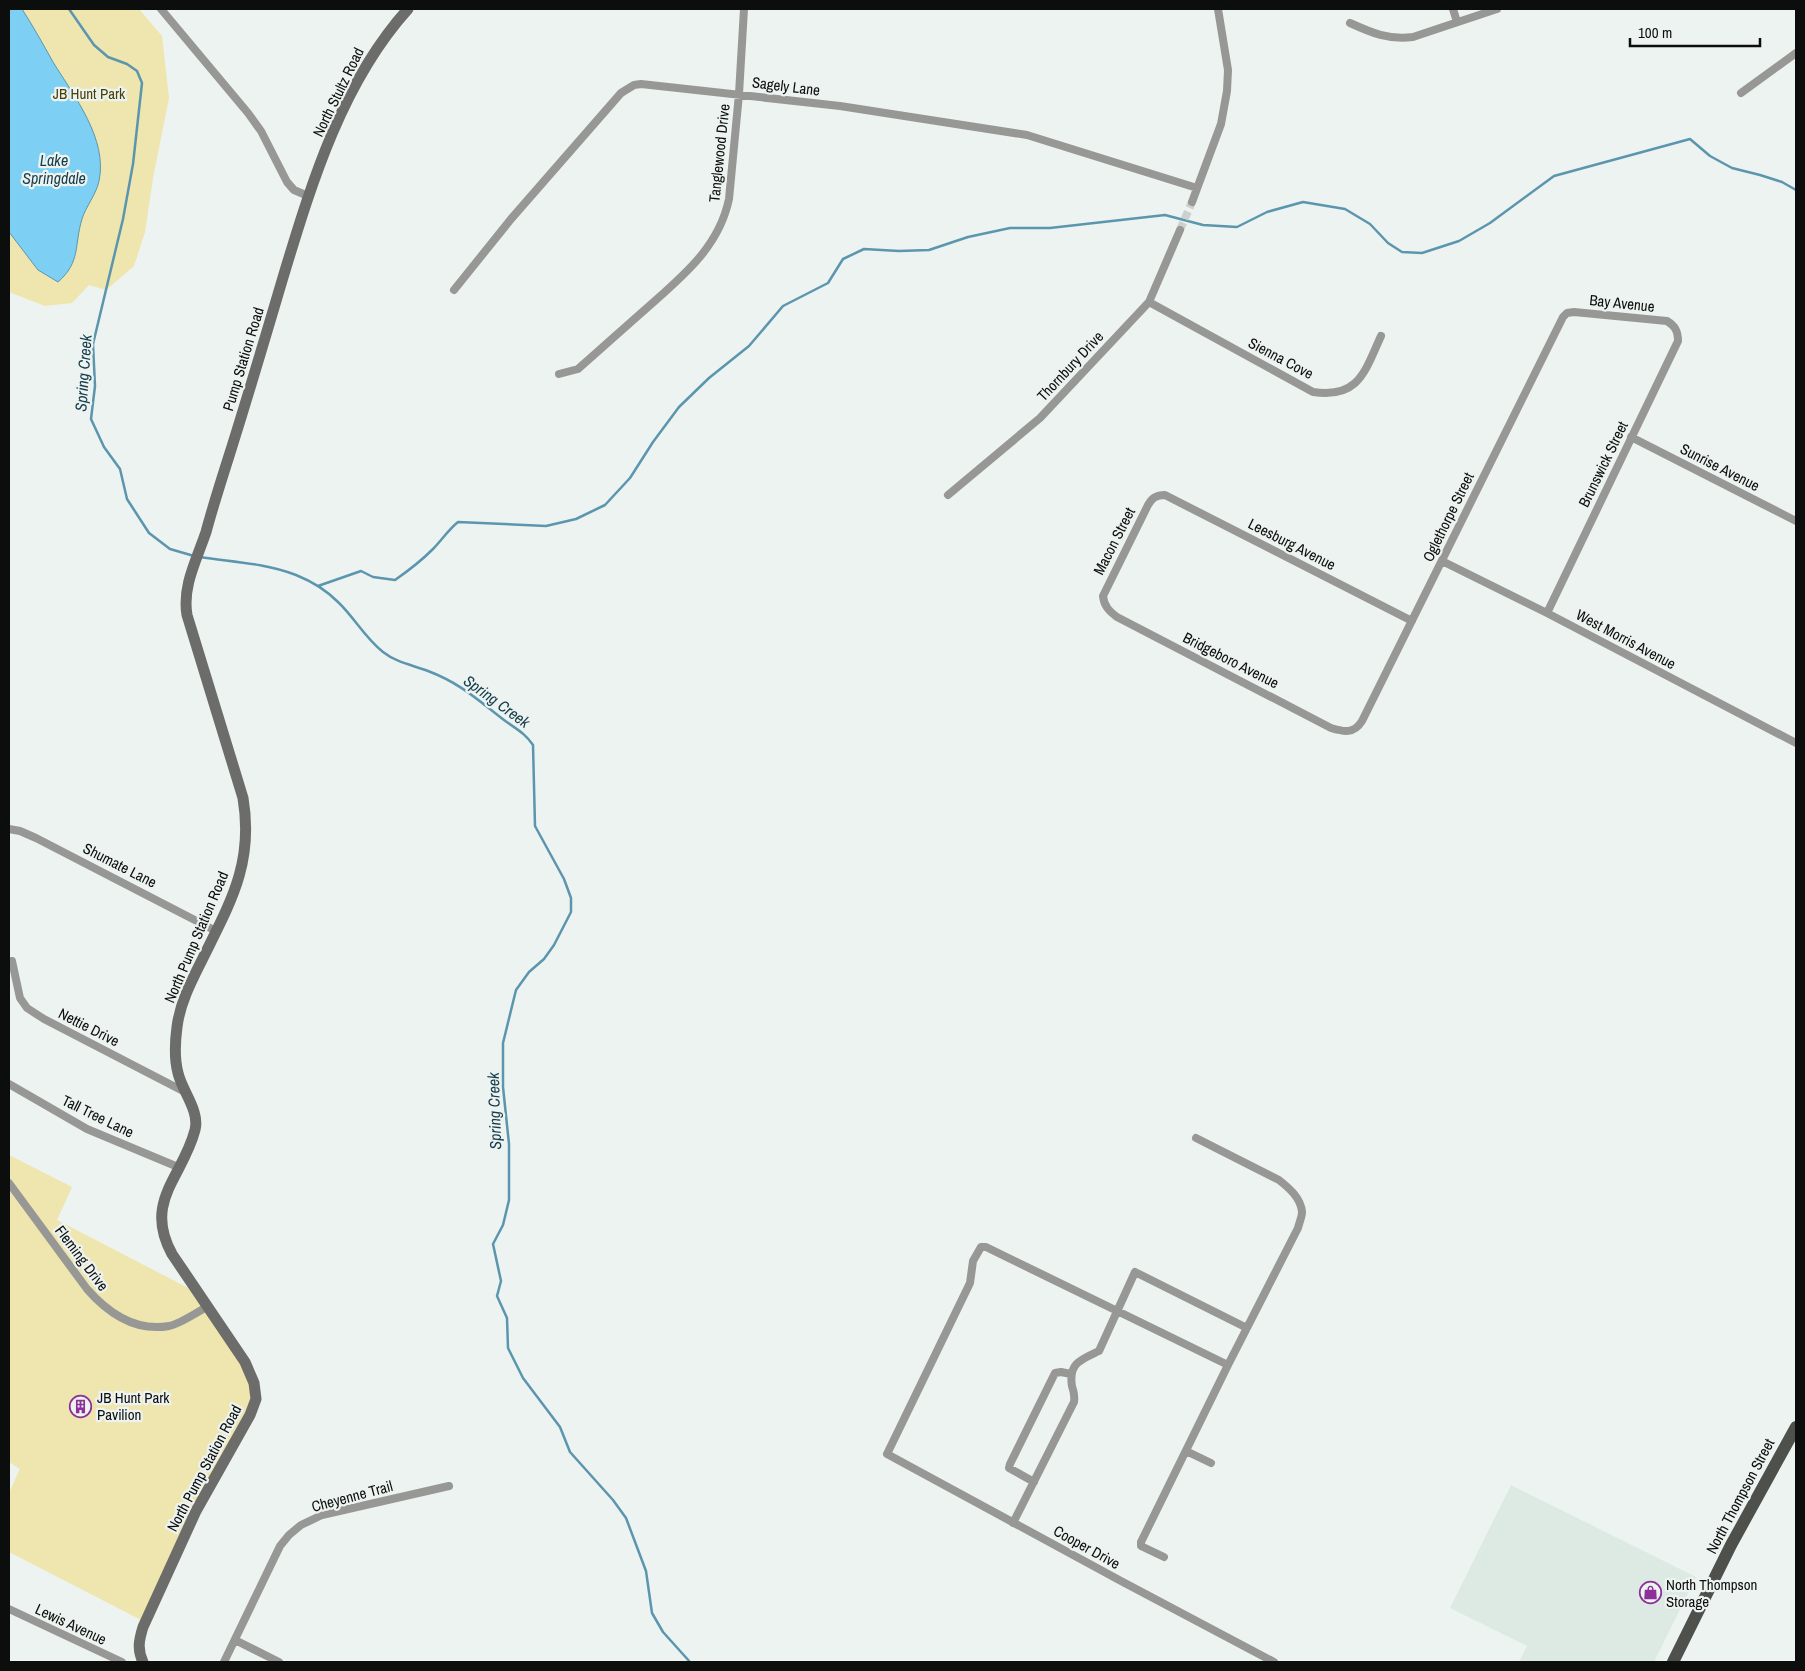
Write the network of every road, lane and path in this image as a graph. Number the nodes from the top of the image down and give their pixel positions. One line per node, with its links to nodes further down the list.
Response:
1 (161, 9): 13 (street)
2 (408, 9): 13 (street, North Stultz Road)
3 (744, 9): 11 (street, Tanglewood Drive)
4 (1218, 9): 12 (street)
5 (1453, 9): 7 (street)
6 (1497, 9): 7 (street)
7 (1457, 22): 8 (street)
8 (1350, 23)
9 (1796, 53): 10 (street)
10 (1741, 93)
11 (739, 94): 12 (street, Sagely Lane); 16 (street, Sagely Lane); 21 (street, Tanglewood Drive)
12 (1197, 188): 14 (street)
13 (308, 196): 26 (street, Pump Station Road)
14 (1192, 202)
15 (1180, 230): 17 (street, Thornbury Drive)
16 (454, 290)
17 (1148, 302): 20 (street, Sienna Cove); 24 (street, Thornbury Drive)
18 (1567, 313): 19 (street, Bay Avenue); 27 (street, Oglethorpe Street)
19 (1674, 326): 22 (street, Brunswick Street)
20 (1381, 336)
21 (559, 374)
22 (1631, 437): 25 (street, Sunrise Avenue); 29 (street, Brunswick Street)
23 (1158, 495): 28 (street, Macon Street); 30 (street, Leesburg Avenue)
24 (948, 496)
25 (1796, 521)
26 (206, 531): 34 (street, North Pump Station Road)
27 (1442, 562): 29 (street, West Morris Avenue); 30 (street, Oglethorpe Street)
28 (1104, 603): 31 (street, Bridgeboro Avenue)
29 (1547, 613): 32 (street, West Morris Avenue)
30 (1412, 621): 31 (street, Oglethorpe Street)
31 (1351, 732)
32 (1796, 743)
33 (9, 829): 34 (street, Shumate Lane)
34 (216, 931): 37 (street, North Pump Station Road)
35 (12, 961): 37 (street, Nettie Drive)
36 (9, 1084): 39 (street, Tall Tree Lane)
37 (185, 1092): 39 (street, North Pump Station Road)
38 (1196, 1138): 43 (street)
39 (178, 1167): 41 (street, North Pump Station Road)
40 (9, 1183): 41 (street, Fleming Drive)
41 (207, 1306): 56 (street, North Pump Station Road)
42 (1117, 1311): 43 (street); 44 (street); 45 (street); 51 (street, Cooper Drive)
43 (1247, 1328): 44 (street)
44 (1228, 1365): 47 (street)
45 (1071, 1374): 49 (street); 49 (street)
46 (1796, 1427): 60 (main road, North Thompson Street)
47 (1186, 1451): 48 (street); 52 (street)
48 (1211, 1463)
49 (1034, 1482): 51 (street)
50 (449, 1486): 54 (street, Cheyenne Trail)
51 (1013, 1522): 59 (street, Cooper Drive)
52 (1164, 1557)
53 (9, 1609): 55 (street, Lewis Avenue)
54 (235, 1640): 57 (street, Cheyenne Trail); 58 (street)
55 (122, 1662)
56 (143, 1662)
57 (224, 1662)
58 (279, 1662)
59 (1274, 1662)
60 (1673, 1662)

